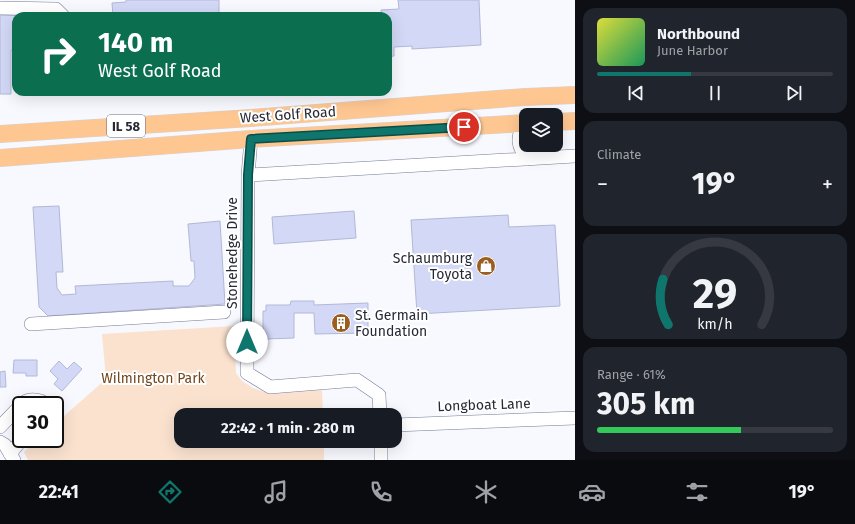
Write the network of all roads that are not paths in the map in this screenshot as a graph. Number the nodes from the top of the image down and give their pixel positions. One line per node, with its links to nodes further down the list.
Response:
1 (0, 8): 2 (street)
2 (59, 12)
3 (575, 95): 7 (main road, West Golf Road / IL 58)
4 (575, 121): 5 (main road)
5 (563, 122)
6 (519, 123): 8 (main road, West Golf Road / IL 58)
7 (0, 134)
8 (251, 139): 12 (main road, West Golf Road / IL 58); 14 (street, Stonehedge Drive)
9 (522, 152): 13 (street)
10 (532, 152): 13 (street)
11 (575, 156): 13 (street)
12 (0, 158)
13 (528, 159): 14 (street)
14 (248, 175): 17 (street, Stonehedge Drive)
15 (224, 312): 16 (street)
16 (31, 324)
17 (380, 408)
18 (12, 414): 21 (street)
19 (575, 418): 20 (street, Longboat Lane)
20 (402, 425)
21 (0, 427)
22 (0, 442): 25 (street)
23 (17, 448): 25 (street)
24 (381, 448): 26 (street)
25 (12, 457)
26 (381, 460)

